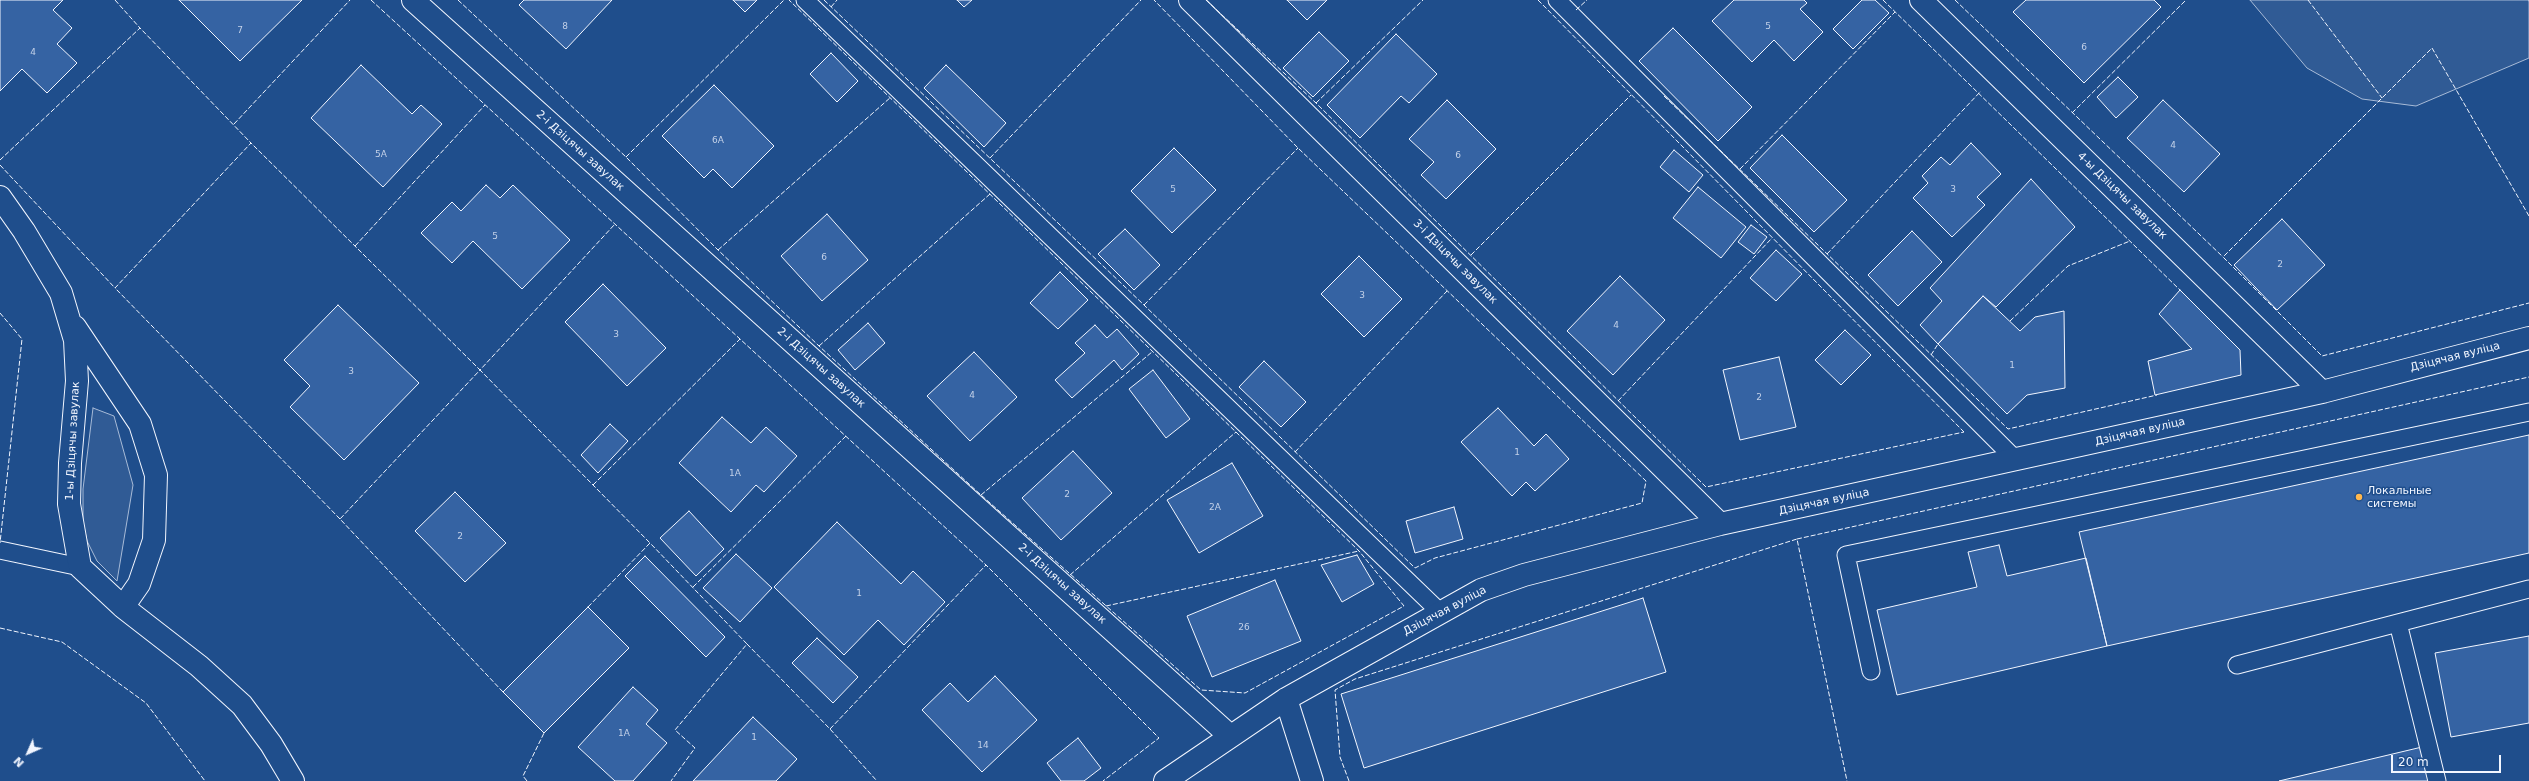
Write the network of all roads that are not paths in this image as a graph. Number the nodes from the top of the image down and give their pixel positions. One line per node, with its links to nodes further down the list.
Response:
1 (412, 0): 22 (street, 2-і Дзіцячы завулак)
2 (805, 0): 17 (lane)
3 (1190, 0): 12 (street, 3-і Дзіцячы завулак)
4 (1557, 0): 11 (lane)
5 (1921, 0): 9 (street, 4-ы Дзіцячы завулак)
6 (0, 197): 7 (street, 1-ы Дзіцячы завулак)
7 (68, 317): 14 (street, 1-ы Дзіцячы завулак); 16 (street)
8 (2529, 338): 9 (street, Дзіцячая вуліца)
9 (2322, 392): 11 (street, Дзіцячая вуліца)
10 (2529, 412): 20 (lane)
11 (2016, 460): 12 (street, Дзіцячая вуліца)
12 (1720, 524): 17 (street, Дзіцячая вуліца)
13 (0, 550): 14 (lane)
14 (80, 567): 16 (street)
15 (2529, 589): 18 (lane)
16 (123, 607): 23 (street)
17 (1441, 613): 21 (street, Дзіцячая вуліца)
18 (2398, 623): 19 (lane); 26 (lane)
19 (2237, 665)
20 (1871, 671)
21 (1286, 699): 22 (street, Дзіцячая вуліца); 25 (street)
22 (1229, 735): 24 (street, Дзіцячая вуліца)
23 (292, 781)
24 (1165, 781)
25 (1312, 781)
26 (2437, 781)

